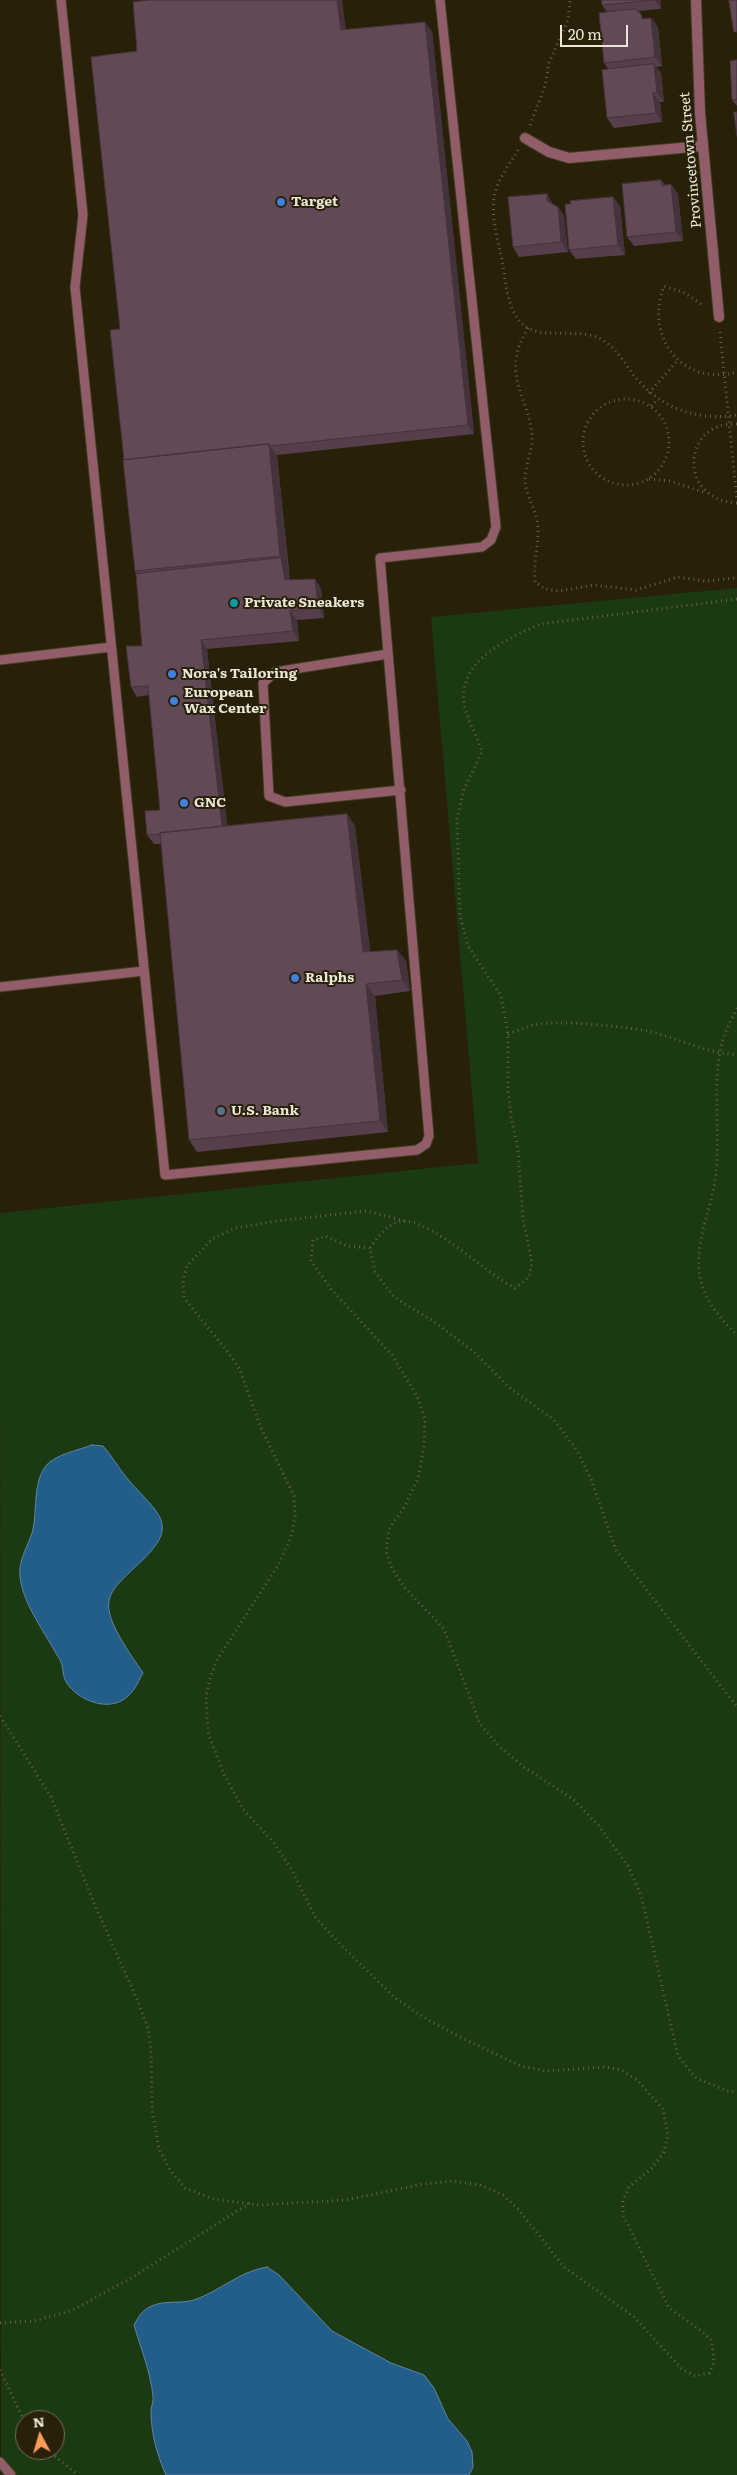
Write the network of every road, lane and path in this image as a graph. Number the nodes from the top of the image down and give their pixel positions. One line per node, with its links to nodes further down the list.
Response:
1 (61, 0): 24 (lane)
2 (440, 0): 25 (lane)
3 (570, 0): 5 (path)
4 (696, 0): 6 (street, Provincetown Street)
5 (525, 138): 6 (street); 8 (path)
6 (703, 146): 7 (street, Provincetown Street)
7 (719, 317): 9 (path); 11 (path)
8 (528, 328): 12 (path); 22 (path)
9 (677, 361): 11 (path); 12 (path)
10 (737, 372): 11 (path)
11 (724, 376): 16 (path)
12 (649, 393): 13 (path)
13 (658, 399): 14 (path); 16 (path)
14 (651, 406): 19 (path); 19 (path)
15 (737, 415): 16 (path)
16 (728, 416): 17 (path)
17 (729, 424): 18 (path); 20 (path); 21 (path)
18 (737, 424)
19 (648, 479): 20 (path)
20 (706, 493): 21 (path)
21 (737, 502)
22 (737, 578)
23 (737, 599): 31 (path)
24 (111, 648): 26 (lane); 28 (lane)
25 (388, 654): 27 (lane); 27 (lane)
26 (0, 660)
27 (400, 790): 28 (lane)
28 (144, 971): 29 (lane)
29 (0, 987)
30 (737, 1008): 32 (path)
31 (508, 1034): 32 (path); 34 (path)
32 (720, 1054): 33 (path); 36 (path)
33 (737, 1055)
34 (405, 1221): 35 (path); 40 (path)
35 (370, 1248): 37 (path); 39 (path)
36 (737, 1335)
37 (737, 1707)
38 (0, 1716): 40 (path)
39 (737, 2092)
40 (250, 2204): 41 (path)
41 (0, 2323)
42 (0, 2370): 43 (path)
43 (19, 2410)
44 (59, 2460): 47 (path)
45 (0, 2462): 46 (lane)
46 (11, 2475)
47 (78, 2475)

